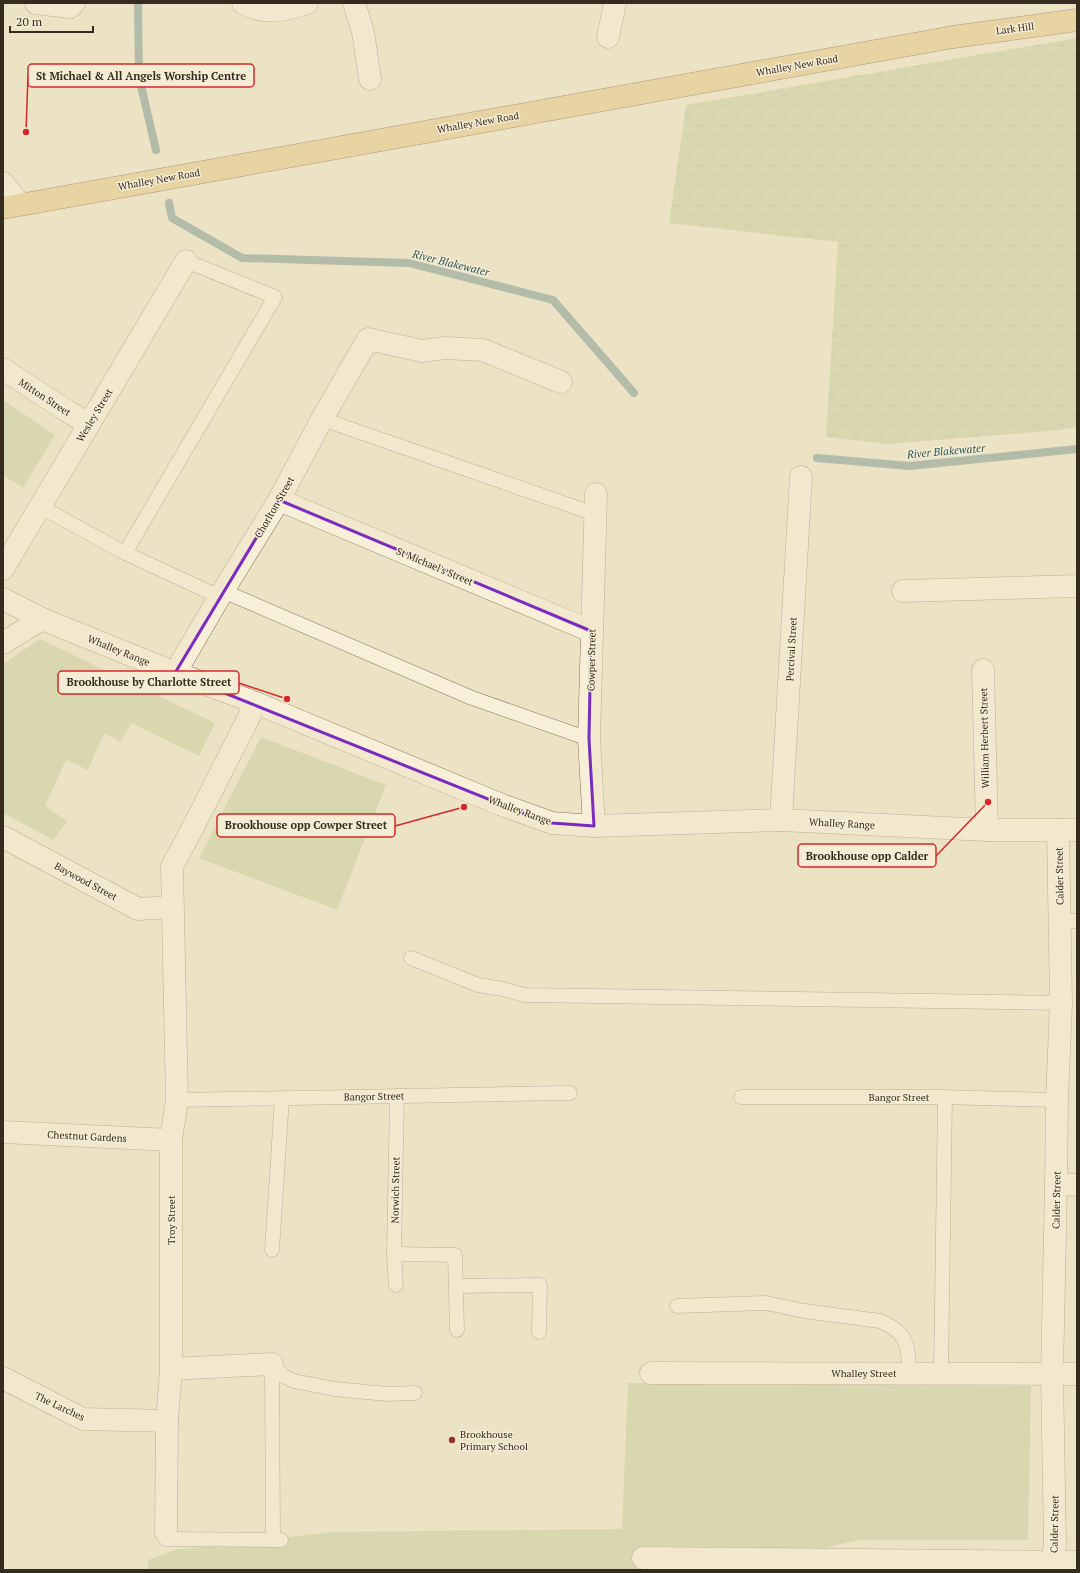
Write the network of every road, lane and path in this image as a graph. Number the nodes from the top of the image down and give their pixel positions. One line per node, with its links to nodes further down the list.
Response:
1 (36, 3): 2 (street)
2 (74, 3)
3 (243, 3): 4 (street)
4 (307, 3)
5 (354, 3): 10 (street)
6 (615, 3): 8 (street)
7 (1077, 20): 9 (highway, Lark Hill)
8 (608, 37)
9 (953, 37): 12 (highway, Whalley New Road)
10 (370, 78)
11 (3, 183): 12 (street)
12 (11, 206)
13 (186, 261): 17 (street, Wesley Street); 22 (lane)
14 (3, 369): 17 (street, Mitton Street)
15 (561, 382): 16 (street, Chorlton Street)
16 (322, 419): 19 (street, Chorlton Street); 20 (lane)
17 (88, 424): 21 (street, Wesley Street)
18 (801, 478): 35 (street, Percival Street)
19 (279, 500): 26 (street, Chorlton Street); 29 (street, St Michael's Street)
20 (596, 504): 29 (street, Cowper Street)
21 (41, 507): 22 (lane); 23 (street, Wesley Street)
22 (125, 553): 26 (lane)
23 (3, 569)
24 (1077, 586): 25 (street)
25 (903, 591)
26 (221, 594): 32 (street, Chorlton Street); 34 (lane)
27 (3, 599): 28 (street, Whalley Range)
28 (42, 619): 30 (street); 32 (street, Whalley Range)
29 (591, 631): 34 (street, Cowper Street)
30 (3, 643)
31 (982, 670): 37 (street, William Herbert Street)
32 (175, 673): 33 (street, Whalley Range)
33 (256, 703): 36 (street, Whalley Range); 40 (street, Troy Street)
34 (589, 739): 36 (street, Cowper Street)
35 (781, 820): 36 (street, Whalley Range); 37 (street, Whalley Range)
36 (594, 826)
37 (987, 830): 38 (street, Whalley Range)
38 (1068, 830): 41 (street, Calder Street)
39 (3, 837): 40 (street, Baywood Street)
40 (172, 907): 49 (street, Troy Street)
41 (1068, 921): 43 (street, Calder Street)
42 (411, 958): 43 (lane)
43 (1069, 1004): 50 (street, Calder Street)
44 (570, 1093): 45 (lane, Bangor Street)
45 (397, 1096): 48 (lane, Bangor Street); 55 (lane, Norwich Street)
46 (742, 1097): 47 (lane, Bangor Street)
47 (946, 1097): 50 (lane, Bangor Street); 65 (lane)
48 (282, 1098): 49 (lane, Bangor Street); 54 (lane)
49 (177, 1100): 52 (street, Troy Street)
50 (1057, 1100): 53 (street, Calder Street)
51 (3, 1132): 52 (street, Chestnut Gardens)
52 (171, 1140): 62 (street, Troy Street)
53 (1067, 1185): 67 (street, Calder Street)
54 (272, 1250)
55 (394, 1254): 56 (lane, Norwich Street); 57 (lane)
56 (396, 1285)
57 (456, 1286): 59 (lane); 60 (lane)
58 (677, 1306): 64 (lane)
59 (457, 1330)
60 (539, 1332)
61 (272, 1364): 62 (street); 69 (lane); 71 (lane)
62 (171, 1369): 70 (street, Troy Street)
63 (651, 1373): 64 (street, Whalley Street)
64 (909, 1373): 65 (street, Whalley Street)
65 (941, 1373): 67 (street, Whalley Street)
66 (1077, 1374): 67 (street, Whalley Street)
67 (1052, 1375): 74 (street, Calder Street)
68 (3, 1378): 70 (street, The Larches)
69 (415, 1393)
70 (168, 1421): 71 (street, Troy Street)
71 (166, 1536)
72 (644, 1558): 74 (street)
73 (1077, 1562): 74 (street)
74 (1052, 1566)

